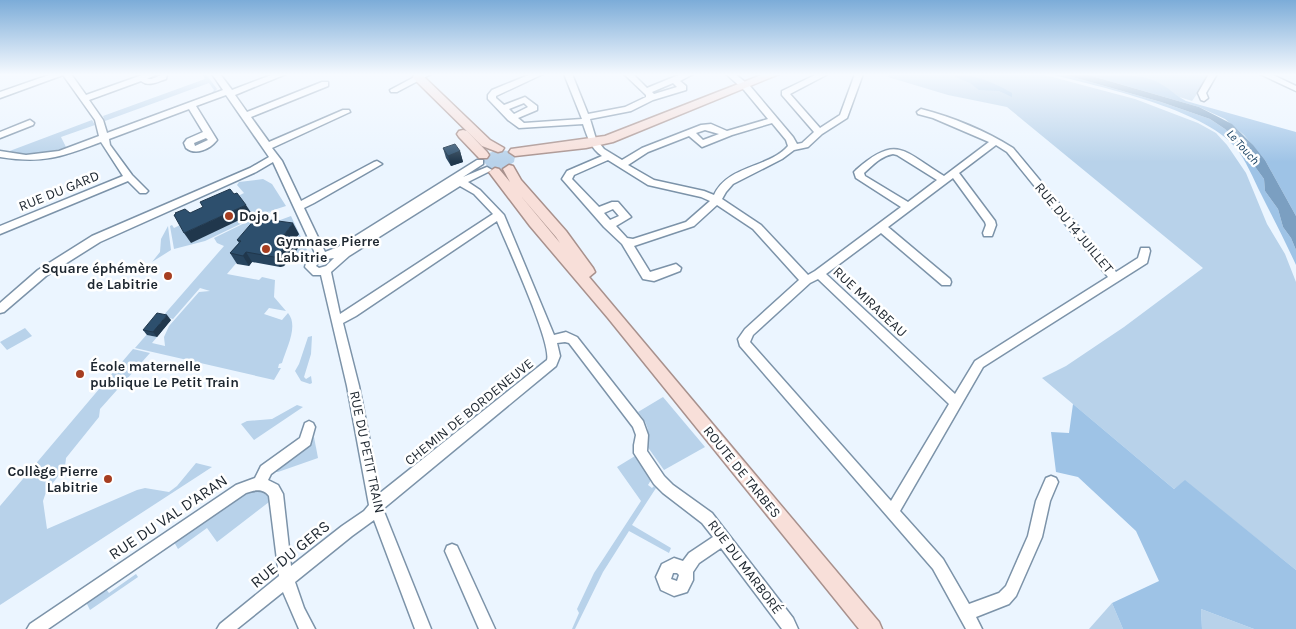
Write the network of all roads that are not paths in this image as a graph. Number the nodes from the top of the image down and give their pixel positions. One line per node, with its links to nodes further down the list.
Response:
1 (87, 103): 32 (street)
2 (196, 103): 16 (street)
3 (237, 103): 20 (street)
4 (277, 103): 20 (street)
5 (436, 103): 40 (main road, ROUTE DE TARBES)
6 (448, 103): 36 (main road)
7 (496, 103): 17 (street)
8 (516, 103): 17 (street)
9 (529, 103): 21 (street)
10 (580, 103): 23 (street)
11 (634, 103): 23 (street)
12 (699, 103): 34 (main road)
13 (760, 103): 24 (street)
14 (794, 103): 28 (street)
15 (849, 103): 28 (street)
16 (191, 105): 29 (street); 32 (street)
17 (502, 109): 21 (street)
18 (346, 112): 22 (street)
19 (921, 112): 33 (street, RUE DU 14 JUILLET)
20 (246, 116): 35 (street)
21 (511, 118): 23 (street)
22 (331, 119): 26 (street); 35 (street)
23 (587, 119): 34 (street)
24 (774, 120): 30 (street); 37 (street)
25 (30, 123): 31 (street)
26 (338, 127)
27 (690, 132): 30 (street); 30 (street); 43 (street)
28 (819, 132): 37 (street)
29 (208, 133)
30 (728, 134)
31 (0, 135)
32 (104, 138): 38 (street); 45 (street)
33 (996, 141): 44 (street); 64 (street, RUE DU 14 JUILLET)
34 (595, 143): 39 (street); 40 (main road)
35 (267, 148): 41 (street)
36 (498, 148): 40 (main road); 40 (main road)
37 (792, 148): 49 (street)
38 (0, 154)
39 (608, 158): 43 (street); 52 (street)
40 (498, 162): 46 (street); 87 (main road, ROUTE DE TARBES)
41 (269, 163): 50 (street); 67 (street)
42 (377, 164): 50 (street)
43 (621, 165): 49 (street)
44 (954, 173): 47 (street); 57 (street)
45 (129, 177): 48 (street); 56 (street, RUE DU GARD)
46 (457, 180): 53 (street, CHEMIN DE BORDENEUVE); 60 (street)
47 (944, 180): 51 (street); 51 (street)
48 (142, 191)
49 (717, 200): 58 (street); 65 (street)
50 (298, 206): 60 (street)
51 (908, 207): 55 (street)
52 (597, 212): 54 (street); 54 (street)
53 (498, 215): 68 (street); 69 (street, CHEMIN DE BORDENEUVE)
54 (608, 225): 58 (street)
55 (881, 227): 63 (street); 66 (street)
56 (0, 230)
57 (988, 233)
58 (626, 242): 61 (street)
59 (1145, 251): 64 (street)
60 (328, 258): 62 (street); 62 (street)
61 (676, 268)
62 (325, 271): 68 (street, RUE DU PETIT TRAIN)
63 (819, 274): 65 (street, RUE MIRABEAU); 70 (street, RUE MIRABEAU)
64 (1115, 278): 70 (street, RUE DU 14 JUILLET)
65 (806, 280): 75 (street)
66 (946, 282)
67 (0, 309)
68 (336, 321): 74 (street, RUE DU PETIT TRAIN)
69 (550, 340): 74 (street, CHEMIN DE BORDENEUVE); 76 (street, RUE DU MARBORÉ)
70 (956, 403): 75 (street, RUE DU 14 JUILLET)
71 (309, 427): 73 (street)
72 (1050, 482): 80 (street)
73 (259, 484): 79 (street); 81 (street, RUE DU VAL D'ARAN)
74 (376, 507): 79 (street, RUE DU GERS); 84 (street, RUE DU PETIT TRAIN)
75 (892, 512): 80 (street)
76 (724, 538): 78 (street); 86 (street, RUE DU MARBORÉ)
77 (452, 550): 85 (street)
78 (685, 570)
79 (286, 580): 82 (street, RUE DU GERS); 83 (street)
80 (965, 613): 88 (street)
81 (35, 629)
82 (225, 629)
83 (307, 629)
84 (423, 629)
85 (487, 629)
86 (790, 629)
87 (872, 629)
88 (974, 629)

